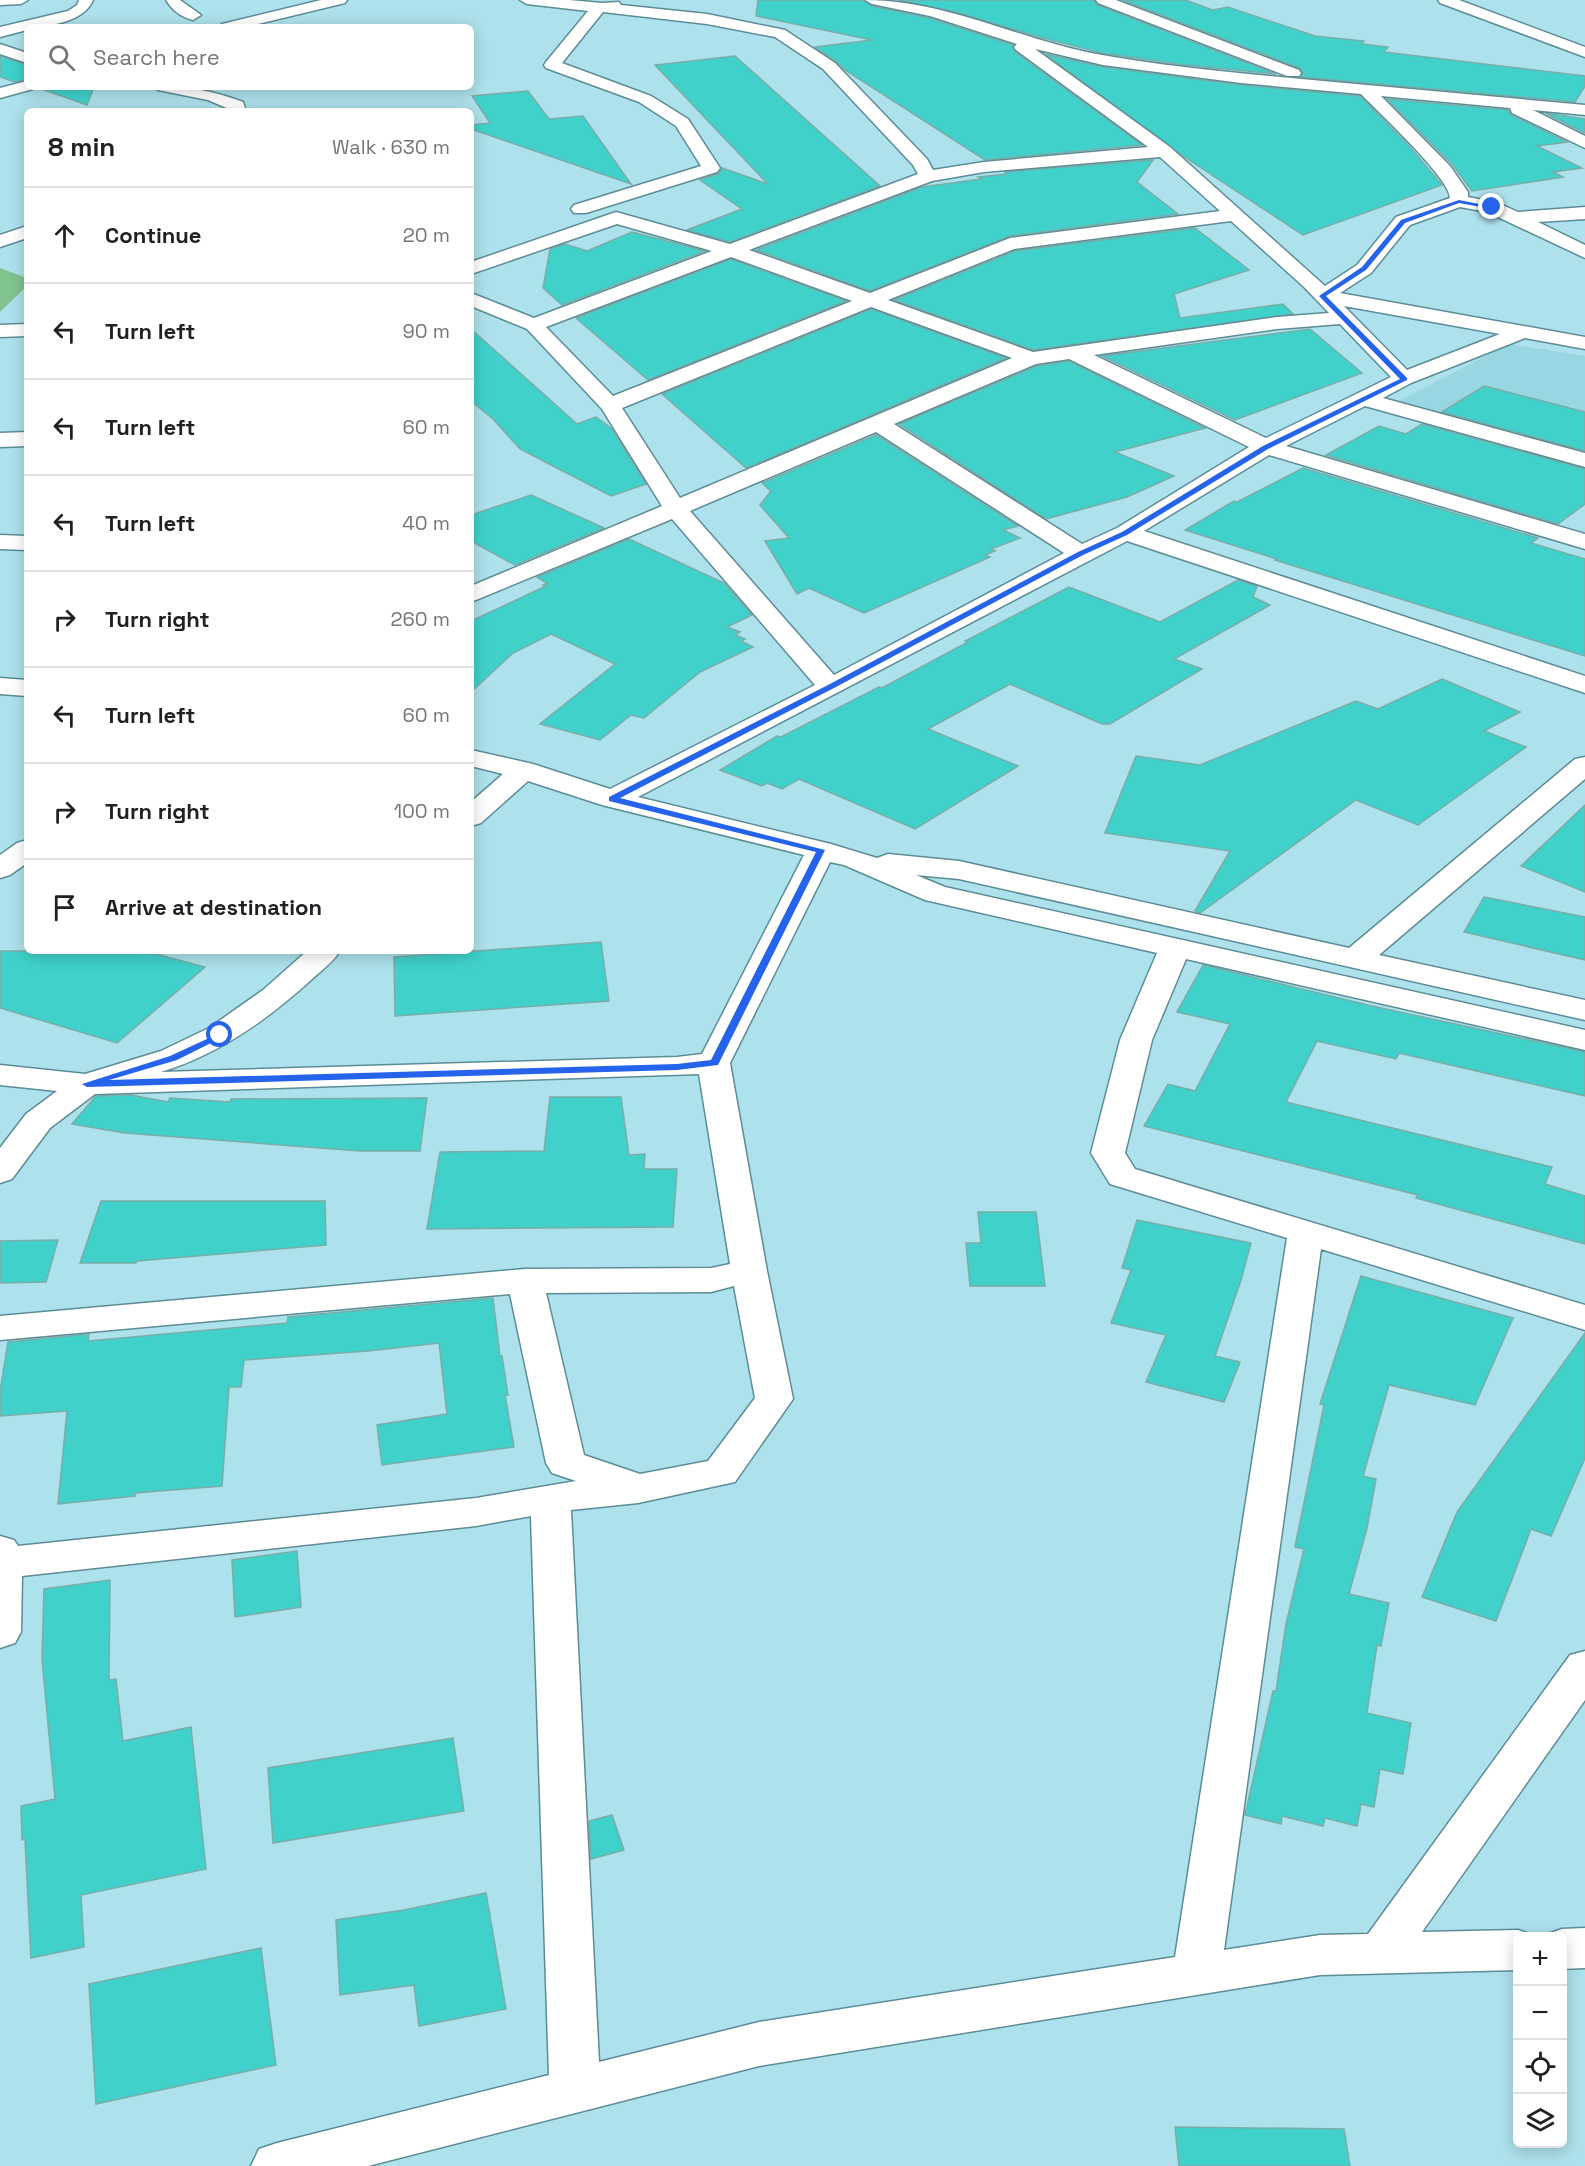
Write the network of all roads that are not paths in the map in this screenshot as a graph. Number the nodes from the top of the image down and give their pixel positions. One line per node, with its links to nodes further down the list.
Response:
1 (21, 0): 10 (street)
2 (86, 0): 14 (street)
3 (174, 0): 13 (street)
4 (340, 0): 15 (street)
5 (527, 0): 12 (street)
6 (633, 0): 12 (street)
7 (873, 0): 19 (street)
8 (1103, 0): 25 (street)
9 (1445, 0): 21 (street)
10 (0, 1)
11 (357, 3): 16 (street)
12 (598, 9): 35 (street); 41 (street)
13 (193, 15)
14 (32, 24)
15 (240, 24)
16 (276, 24)
17 (24, 26): 18 (street)
18 (0, 32)
19 (1006, 35): 25 (street); 34 (street)
20 (0, 49): 22 (street)
21 (1585, 52)
22 (24, 57)
23 (24, 77): 24 (street)
24 (0, 82)
25 (1322, 85): 27 (street)
26 (24, 87): 29 (street)
27 (1365, 89): 30 (street); 36 (street)
28 (180, 90): 31 (street)
29 (0, 93)
30 (1503, 102): 32 (street); 33 (street)
31 (237, 108)
32 (1585, 110)
33 (1585, 143)
34 (1164, 152): 35 (street); 38 (street)
35 (928, 176): 43 (street)
36 (1459, 201): 39 (street); 46 (street)
37 (1585, 213): 39 (street)
38 (1235, 215): 46 (street); 48 (street)
39 (1515, 218): 44 (street)
40 (24, 233): 42 (street)
41 (569, 234): 43 (street); 45 (street)
42 (0, 241)
43 (730, 250): 48 (street); 50 (street)
44 (1585, 252)
45 (474, 267)
46 (1322, 296): 49 (street); 53 (street)
47 (474, 300): 50 (street)
48 (870, 300): 56 (street); 59 (street)
49 (1343, 318): 55 (street); 57 (street)
50 (534, 325): 59 (street)
51 (24, 330): 52 (street)
52 (0, 331)
53 (1522, 332): 54 (street); 57 (street)
54 (1585, 343)
55 (1071, 352): 56 (street); 63 (street)
56 (1031, 358): 60 (street)
57 (1404, 379): 58 (street)
58 (1364, 399): 63 (street); 64 (street)
59 (610, 405): 65 (street)
60 (876, 422): 65 (street); 70 (street)
61 (24, 439): 62 (street)
62 (0, 440)
63 (1266, 447): 66 (street); 68 (street)
64 (1585, 459)
65 (675, 508): 71 (street); 74 (street)
66 (1125, 533): 70 (street); 72 (street)
67 (0, 542): 69 (street)
68 (1585, 542)
69 (24, 543)
70 (1081, 554): 74 (street)
71 (476, 588)
72 (1585, 685)
73 (0, 686): 75 (street)
74 (831, 687): 79 (street)
75 (24, 688)
76 (474, 759): 78 (street)
77 (1585, 765): 87 (street)
78 (523, 770): 79 (street); 80 (street)
79 (612, 799): 81 (street)
80 (474, 814)
81 (821, 850): 83 (street); 90 (street)
82 (24, 851): 84 (street)
83 (854, 859): 85 (street); 87 (street)
84 (0, 869)
85 (1176, 948): 89 (street); 94 (street)
86 (322, 954): 92 (street)
87 (1355, 958): 88 (street)
88 (1585, 1010)
89 (1585, 1040)
90 (714, 1063): 92 (street); 95 (street)
91 (0, 1075): 92 (street)
92 (87, 1084): 93 (street)
93 (0, 1172)
94 (1306, 1233): 97 (street); 108 (street)
95 (749, 1270): 96 (street); 99 (street)
96 (525, 1281): 98 (street); 99 (street)
97 (1585, 1318)
98 (0, 1328)
99 (638, 1489): 100 (street)
100 (550, 1498): 101 (street); 109 (street)
101 (1, 1557): 102 (street)
102 (0, 1632)
103 (1585, 1667): 107 (street)
104 (1585, 1948): 105 (street)
105 (1567, 1949)
106 (1513, 1950): 107 (street)
107 (1381, 1953): 108 (street)
108 (1196, 1975): 109 (street)
109 (575, 2091): 110 (street)
110 (277, 2166)

